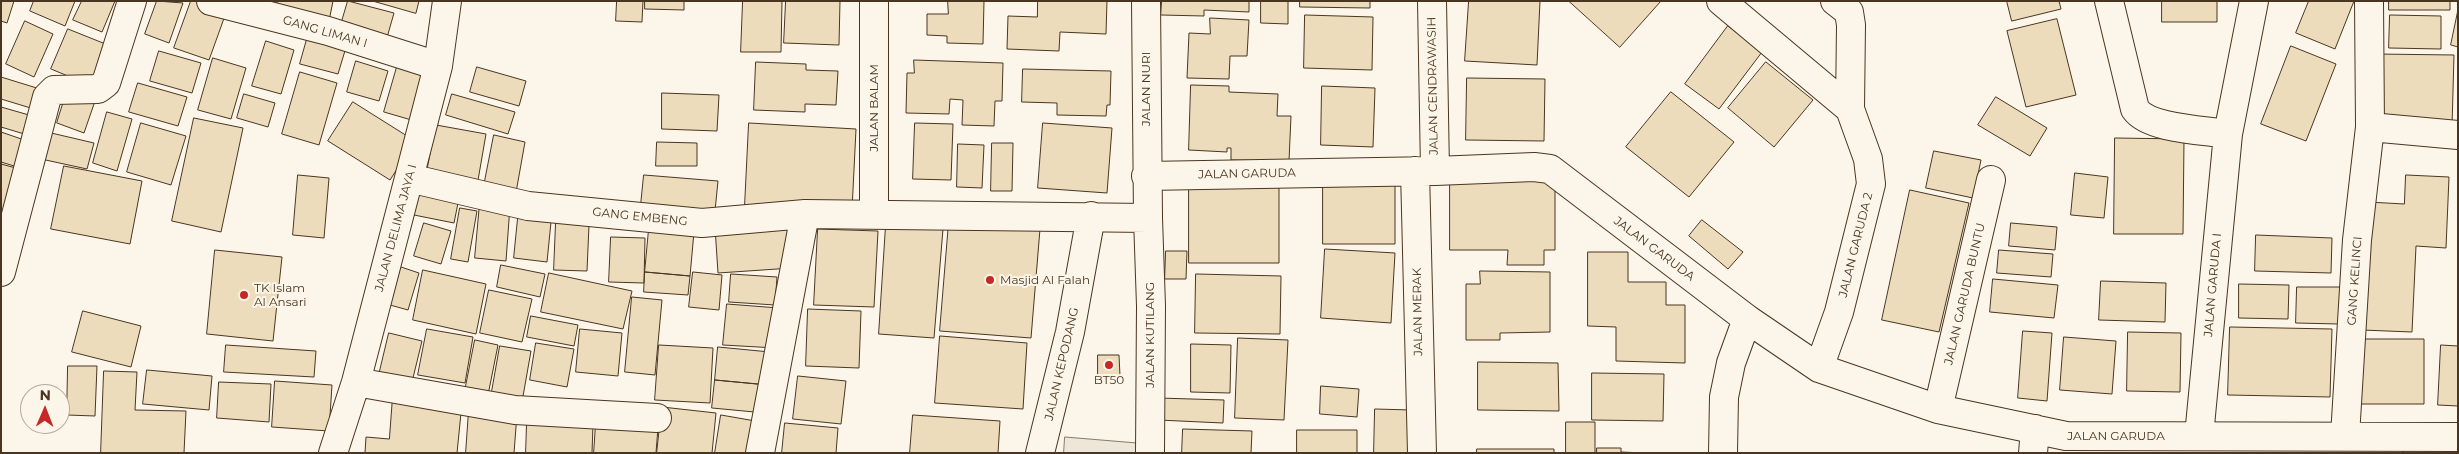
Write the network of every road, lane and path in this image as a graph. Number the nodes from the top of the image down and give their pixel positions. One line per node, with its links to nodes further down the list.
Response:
1 (132, 1): 25 (street)
2 (211, 1): 12 (street, GANG LIMAN I)
3 (447, 1): 12 (street, JALAN DELIMA JAYA I)
4 (874, 1): 22 (street, JALAN BALAM)
5 (1146, 1): 18 (street, JALAN NURI)
6 (1432, 1): 17 (street, JALAN CENDRAWASIH)
7 (1721, 1): 13 (street, JALAN GARUDA 2)
8 (1835, 1): 13 (street)
9 (2109, 1): 15 (street)
10 (2254, 1): 15 (street, JALAN GARUDA I)
11 (2368, 1): 14 (street, GANG KELINCI)
12 (438, 66): 19 (street, JALAN DELIMA JAYA I)
13 (1850, 110): 27 (street, JALAN GARUDA 2)
14 (2370, 127): 16 (street); 32 (street, GANG KELINCI)
15 (2228, 134): 31 (street, JALAN GARUDA I)
16 (2458, 135)
17 (1425, 171): 18 (street, JALAN GARUDA); 26 (street, JALAN GARUDA); 40 (street, JALAN MERAK)
18 (1146, 176): 24 (street)
19 (410, 178): 21 (street, GANG EMBENG); 28 (street, JALAN DELIMA JAYA I)
20 (1991, 180): 29 (street, JALAN GARUDA BUNTU)
21 (805, 214): 22 (street, GANG EMBENG); 37 (street)
22 (874, 215): 23 (street)
23 (1091, 216): 24 (street); 38 (street, JALAN KEPODANG)
24 (1148, 218): 39 (street, JALAN KUTILANG)
25 (1, 272)
26 (1747, 319): 27 (street, JALAN GARUDA); 41 (street)
27 (1819, 368): 29 (street, JALAN GARUDA)
28 (356, 382): 30 (street); 36 (street, JALAN DELIMA JAYA I)
29 (1938, 409): 34 (street, JALAN GARUDA)
30 (657, 418)
31 (2199, 436): 34 (street, JALAN GARUDA); 35 (street, JALAN GARUDA)
32 (2344, 436): 33 (street, JALAN GARUDA); 35 (street, JALAN GARUDA)
33 (2458, 437)
34 (2034, 441)
35 (2250, 444)
36 (333, 453)
37 (760, 453)
38 (1040, 453)
39 (1150, 453)
40 (1422, 453)
41 (1723, 453)

